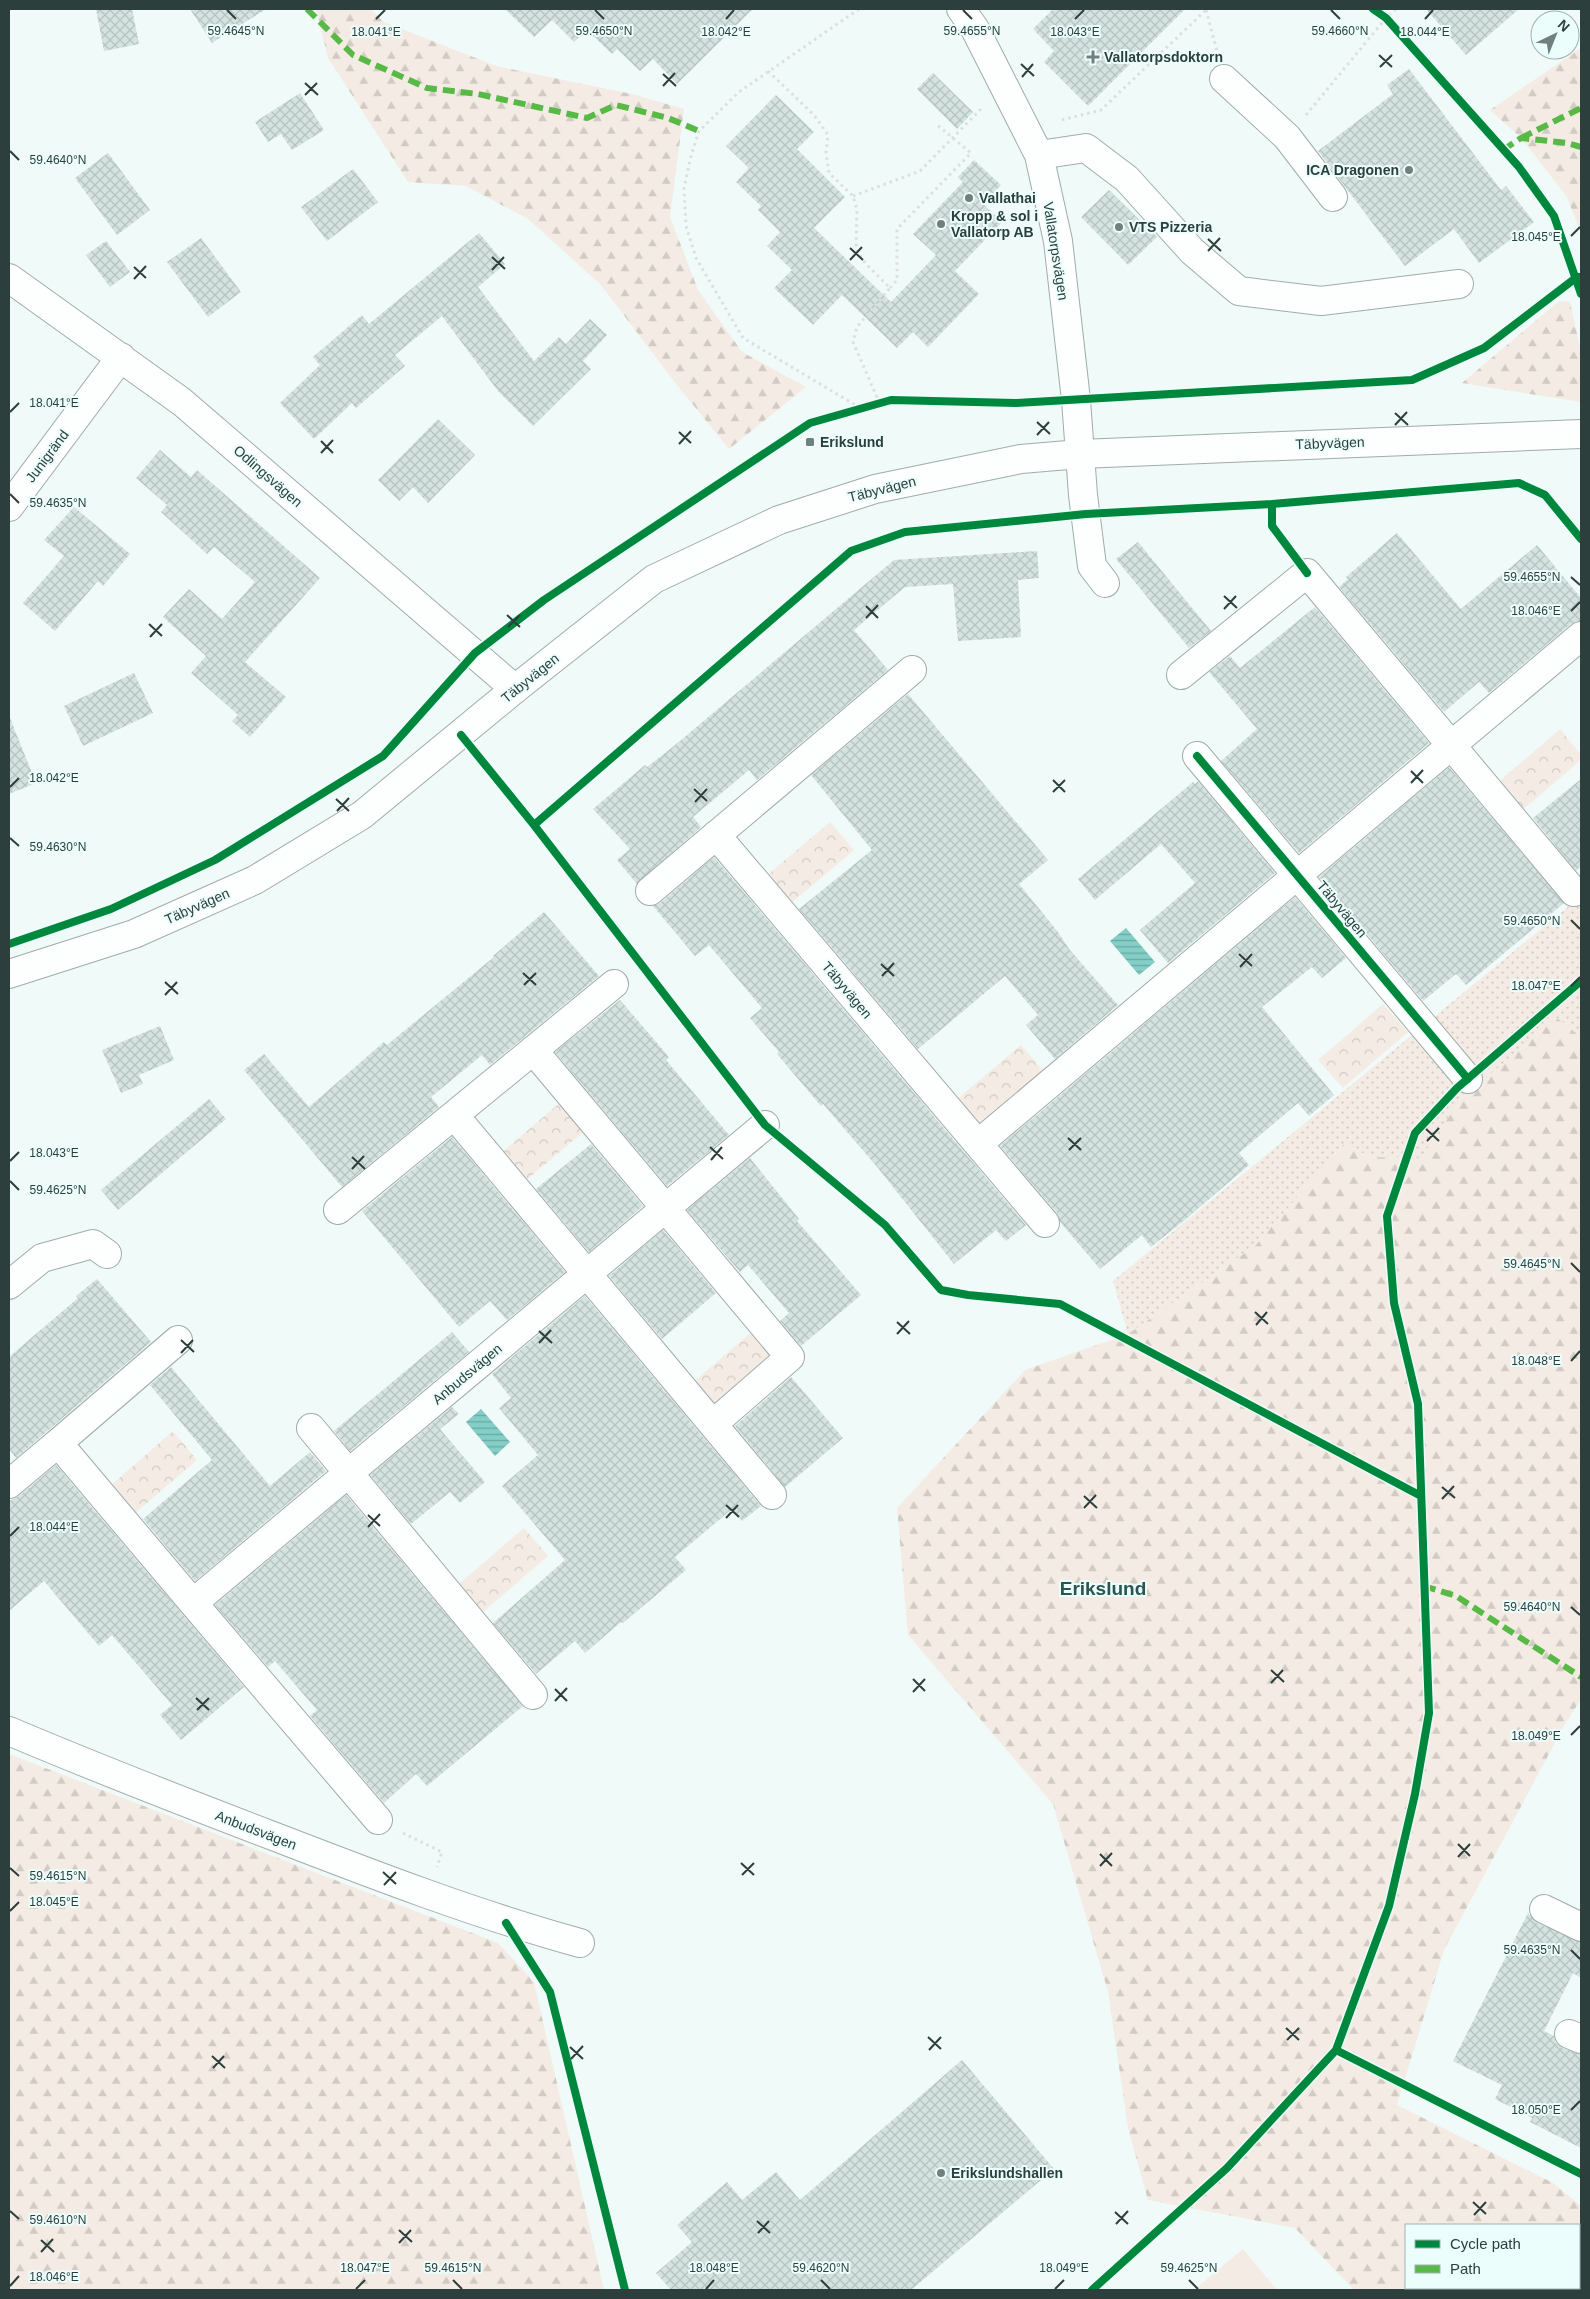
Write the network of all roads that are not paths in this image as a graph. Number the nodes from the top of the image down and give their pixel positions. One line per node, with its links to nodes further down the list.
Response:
1 (961, 9): 3 (street, Vallatorpsvägen)
2 (1224, 79): 4 (street)
3 (1039, 155): 6 (street); 9 (street, Vallatorpsvägen)
4 (1333, 197)
5 (9, 278): 7 (street, Odlingsvägen)
6 (1459, 284)
7 (121, 357): 10 (street, Junigränd); 15 (street, Odlingsvägen)
8 (1581, 434): 9 (street, Täbyvägen)
9 (1080, 454): 11 (street); 15 (street, Täbyvägen)
10 (9, 507)
11 (1105, 583)
12 (1581, 636): 16 (street, Täbyvägen)
13 (912, 670): 18 (street)
14 (1182, 675): 16 (street)
15 (515, 689): 22 (street, Täbyvägen)
16 (1451, 746): 19 (street, Täbyvägen); 21 (street)
17 (1197, 756): 19 (street, Täbyvägen)
18 (716, 835): 20 (street); 28 (street, Täbyvägen)
19 (1298, 875): 25 (street, Täbyvägen); 28 (street, Täbyvägen)
20 (650, 891)
21 (1574, 892)
22 (9, 974)
23 (614, 984): 24 (street)
24 (533, 1050): 26 (street); 29 (street)
25 (1468, 1079)
26 (454, 1115): 30 (street); 33 (street)
27 (765, 1125): 29 (street, Anbudsvägen)
28 (978, 1144): 31 (street, Täbyvägen)
29 (666, 1208): 33 (street, Anbudsvägen); 36 (street)
30 (338, 1210)
31 (1045, 1223)
32 (107, 1254): 34 (street)
33 (586, 1274): 36 (street); 39 (street, Anbudsvägen)
34 (9, 1286)
35 (178, 1340): 38 (street)
36 (713, 1424): 41 (street)
37 (311, 1428): 39 (street)
38 (58, 1442): 40 (street); 42 (street)
39 (348, 1473): 42 (street, Anbudsvägen); 43 (street)
40 (9, 1484)
41 (772, 1494)
42 (193, 1603): 45 (street)
43 (533, 1695)
44 (9, 1731): 48 (street, Anbudsvägen)
45 (378, 1820)
46 (1544, 1909): 47 (street)
47 (1581, 1927)
48 (580, 1943)

